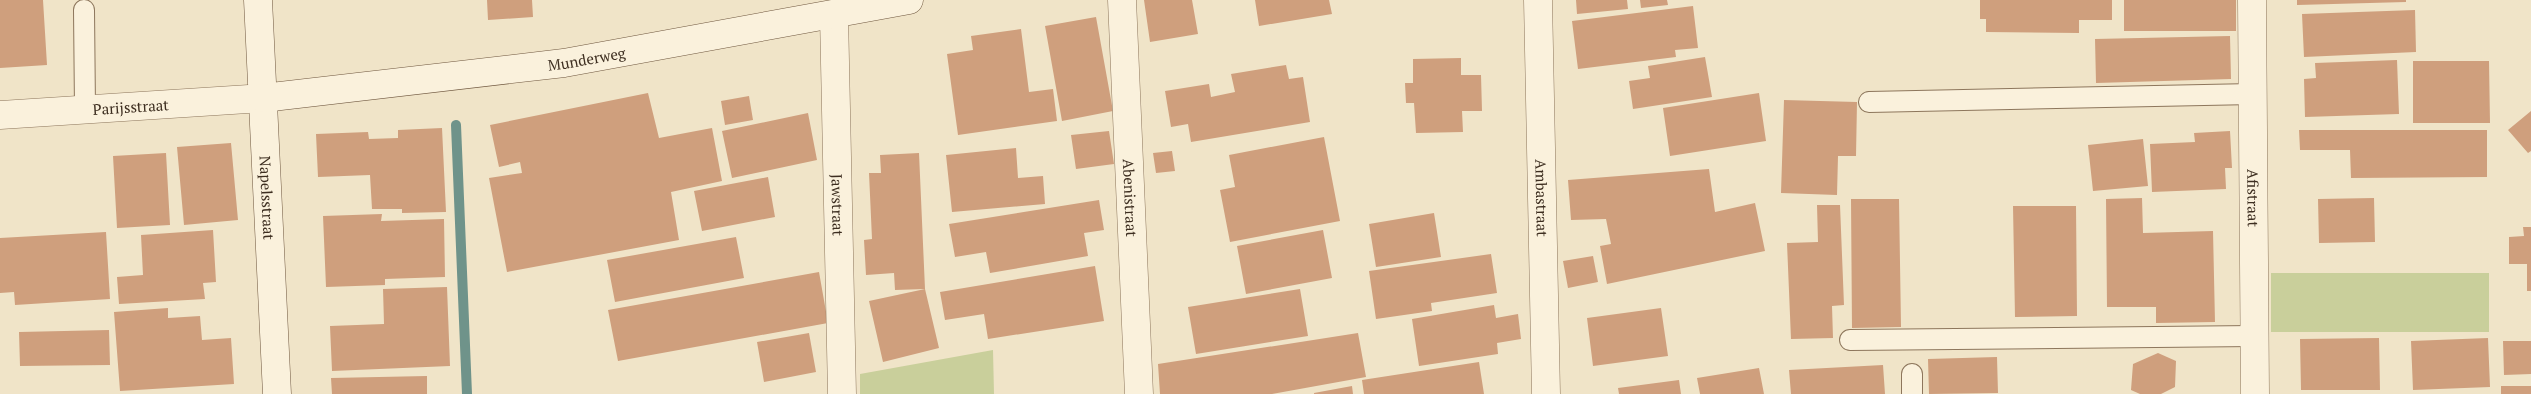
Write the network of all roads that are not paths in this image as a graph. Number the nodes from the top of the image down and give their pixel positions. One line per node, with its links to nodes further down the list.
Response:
1 (258, 0): 9 (street, Napelsstraat)
2 (909, 0): 7 (street, Munderweg)
3 (1122, 0): 18 (street, Abenistraat)
4 (1538, 0): 19 (street, Ambastraat)
5 (2252, 0): 8 (street, Afistraat)
6 (84, 10): 11 (lane)
7 (834, 16): 9 (street, Munderweg); 17 (street, Jawstraat)
8 (2253, 94): 10 (lane); 13 (street, Afistraat)
9 (263, 98): 11 (street, Parijsstraat); 16 (street, Napelsstraat)
10 (1869, 102)
11 (85, 109): 12 (street, Parijsstraat)
12 (0, 115)
13 (2254, 336): 14 (lane); 21 (street, Afistraat)
14 (1850, 340)
15 (1912, 374): 20 (lane)
16 (277, 394)
17 (842, 394)
18 (1139, 394)
19 (1546, 394)
20 (1912, 394)
21 (2255, 394)

